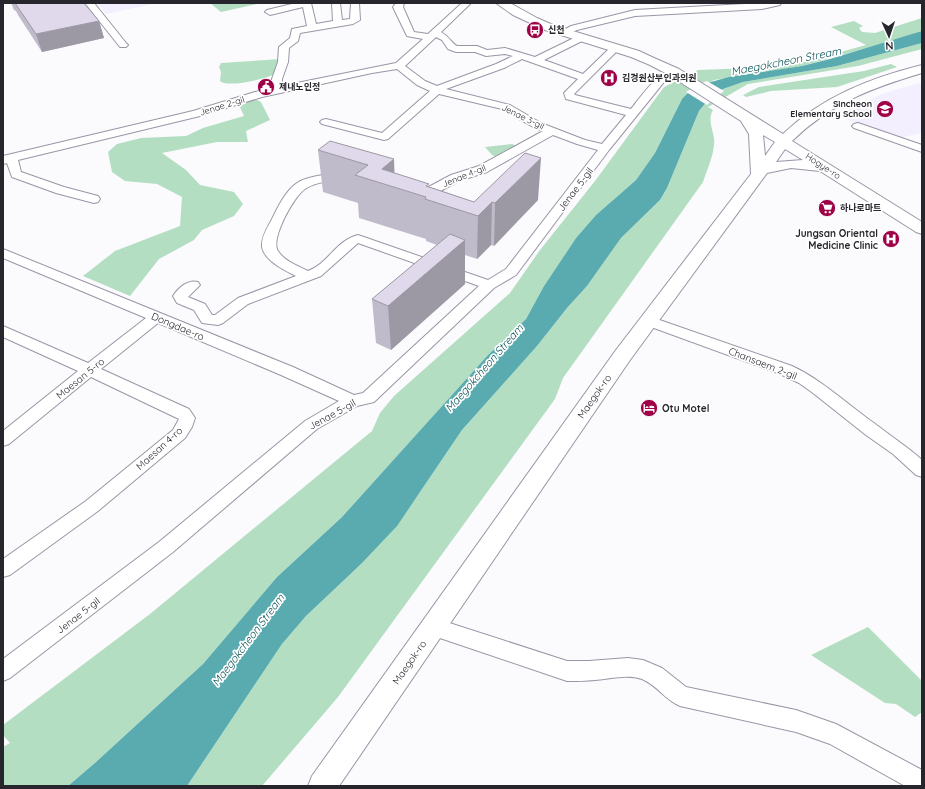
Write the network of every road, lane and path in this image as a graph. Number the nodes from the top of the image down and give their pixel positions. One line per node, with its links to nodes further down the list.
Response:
1 (89, 3): 16 (street)
2 (266, 3): 3 (street)
3 (307, 3): 12 (street)
4 (336, 3): 11 (street)
5 (355, 3): 11 (street)
6 (400, 3): 7 (street); 14 (street)
7 (410, 3)
8 (467, 3): 14 (street)
9 (502, 3): 13 (street)
10 (777, 3): 13 (street)
11 (338, 22): 12 (street)
12 (312, 27): 24 (street)
13 (565, 32): 15 (street)
14 (432, 35): 18 (street); 20 (street)
15 (581, 38): 17 (street); 19 (street)
16 (123, 45)
17 (615, 48): 22 (street); 23 (street)
18 (522, 55): 19 (street); 25 (street)
19 (537, 60): 23 (street)
20 (399, 66): 24 (street, Jenae 2-gil); 25 (street, Jenae 3-gil)
21 (922, 69): 31 (street, Maegok-ro)
22 (674, 72): 26 (street, Jenae 5-gil); 27 (street, Hogye-ro)
23 (585, 78): 26 (street)
24 (278, 89): 34 (street, Jenae 2-gil)
25 (437, 90): 28 (street); 30 (street, Jenae 3-gil)
26 (633, 113): 32 (street, Jenae 5-gil)
27 (746, 117): 31 (street, Hogye-ro); 36 (street)
28 (326, 122)
29 (858, 126): 33 (street)
30 (552, 131): 32 (street, Jenae 3-gil); 38 (street, Jenae 4-gil)
31 (784, 141): 35 (street, Hogye-ro); 36 (street, Maegok-ro)
32 (605, 148): 43 (street, Jenae 5-gil)
33 (922, 149)
34 (8, 159): 39 (street)
35 (828, 169): 36 (street); 40 (street, Hogye-ro)
36 (761, 172): 46 (street, Maegok-ro)
37 (353, 180): 42 (street)
38 (400, 194)
39 (94, 199)
40 (922, 229)
41 (3, 253): 45 (street, Dongdae-ro)
42 (308, 276): 43 (street); 44 (street)
43 (489, 285): 49 (street, Jenae 5-gil)
44 (193, 286)
45 (156, 316): 48 (street, Maesan 5-ro); 49 (street, Dongdae-ro)
46 (648, 321): 51 (street, Chansaem 2-gil); 53 (street, Maegok-ro)
47 (3, 331): 48 (street, Maesan 4-ro)
48 (90, 370): 50 (street, Maesan 5-ro); 52 (street, Maesan 4-ro)
49 (353, 401): 54 (street, Jenae 5-gil)
50 (3, 440)
51 (922, 470)
52 (3, 570)
53 (434, 627): 55 (street); 56 (street, Maegok-ro)
54 (3, 671)
55 (922, 783)
56 (322, 786)

